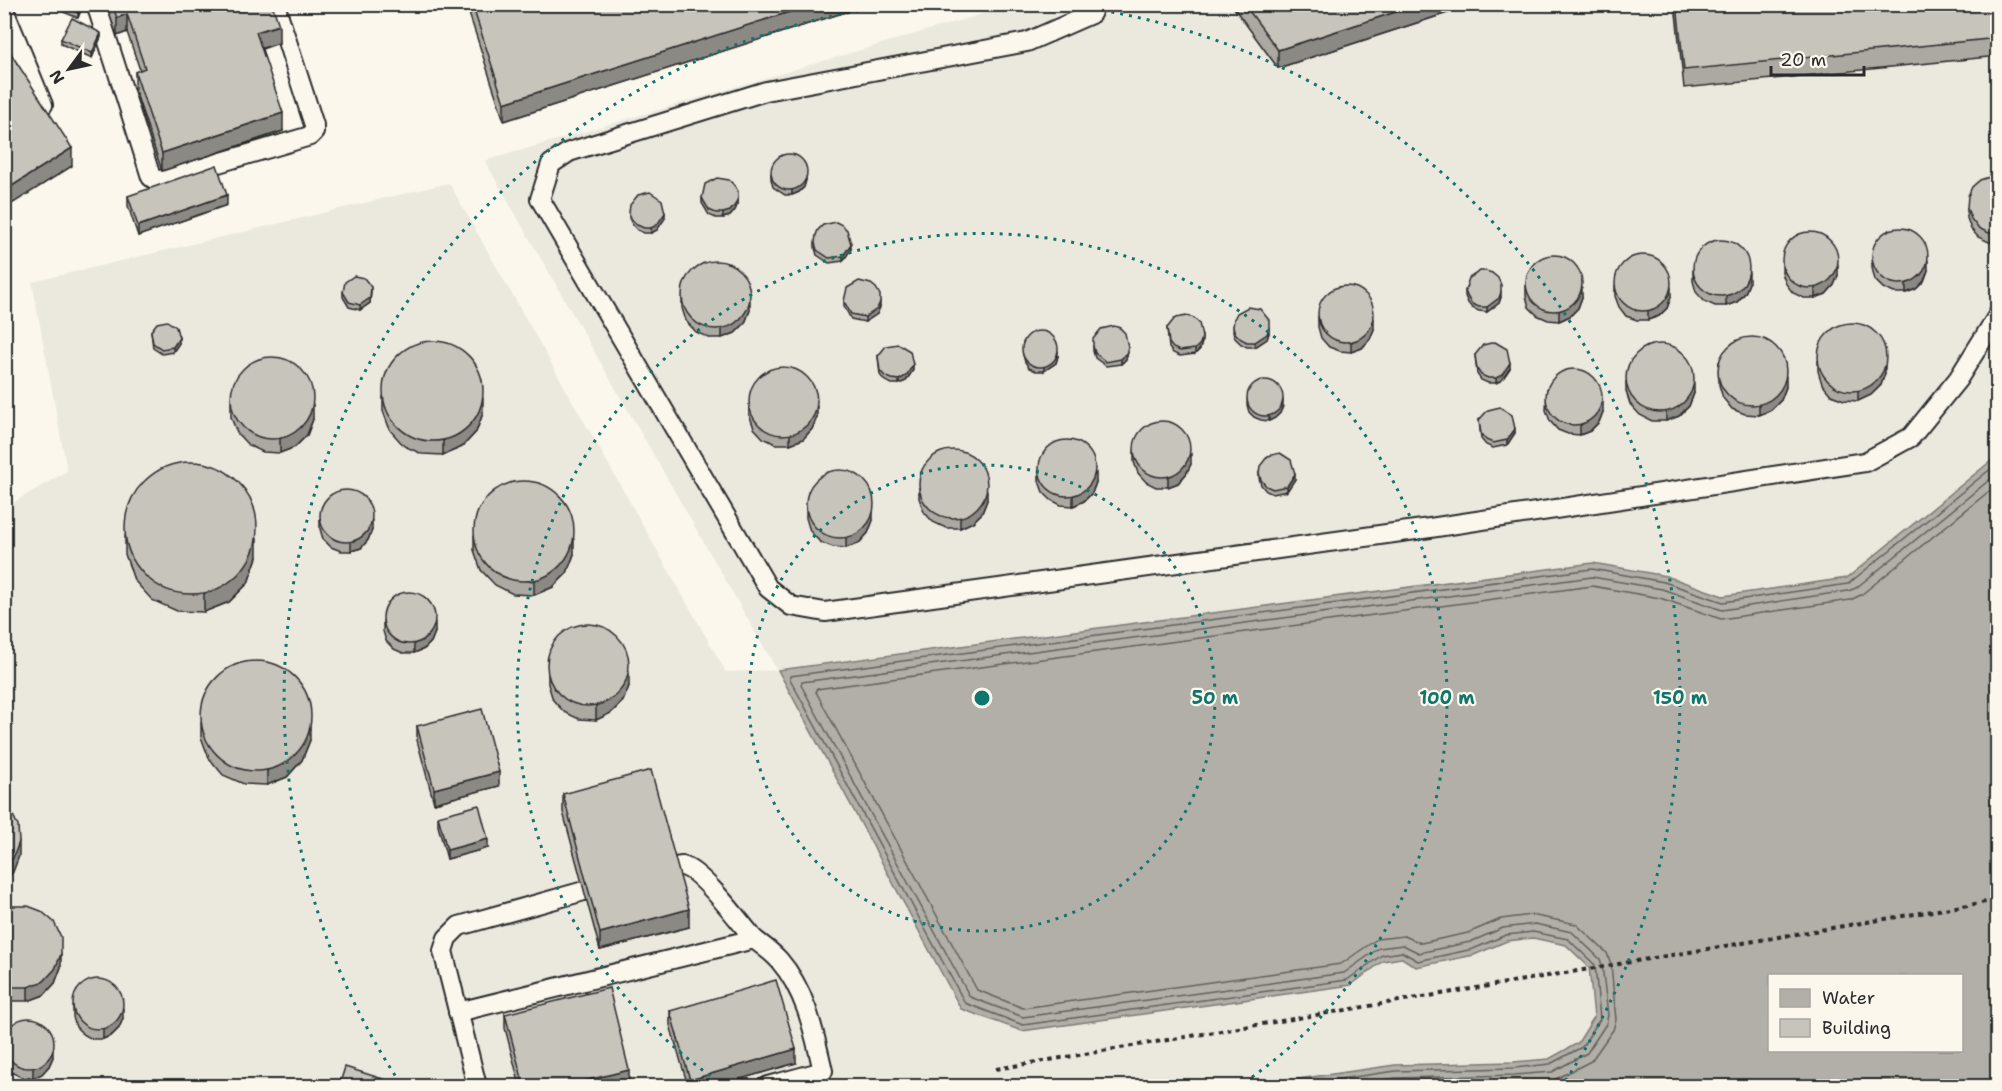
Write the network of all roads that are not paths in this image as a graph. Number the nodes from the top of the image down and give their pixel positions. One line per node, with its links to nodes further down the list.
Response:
1 (96, 4): 2 (lane)
2 (275, 4)
3 (1095, 4): 6 (lane)
4 (4, 10): 5 (lane)
5 (43, 105)
6 (1998, 315)
7 (672, 868): 9 (lane)
8 (584, 891): 10 (lane)
9 (754, 939): 10 (lane); 12 (lane)
10 (458, 1012): 11 (lane)
11 (477, 1086)
12 (768, 1086)

